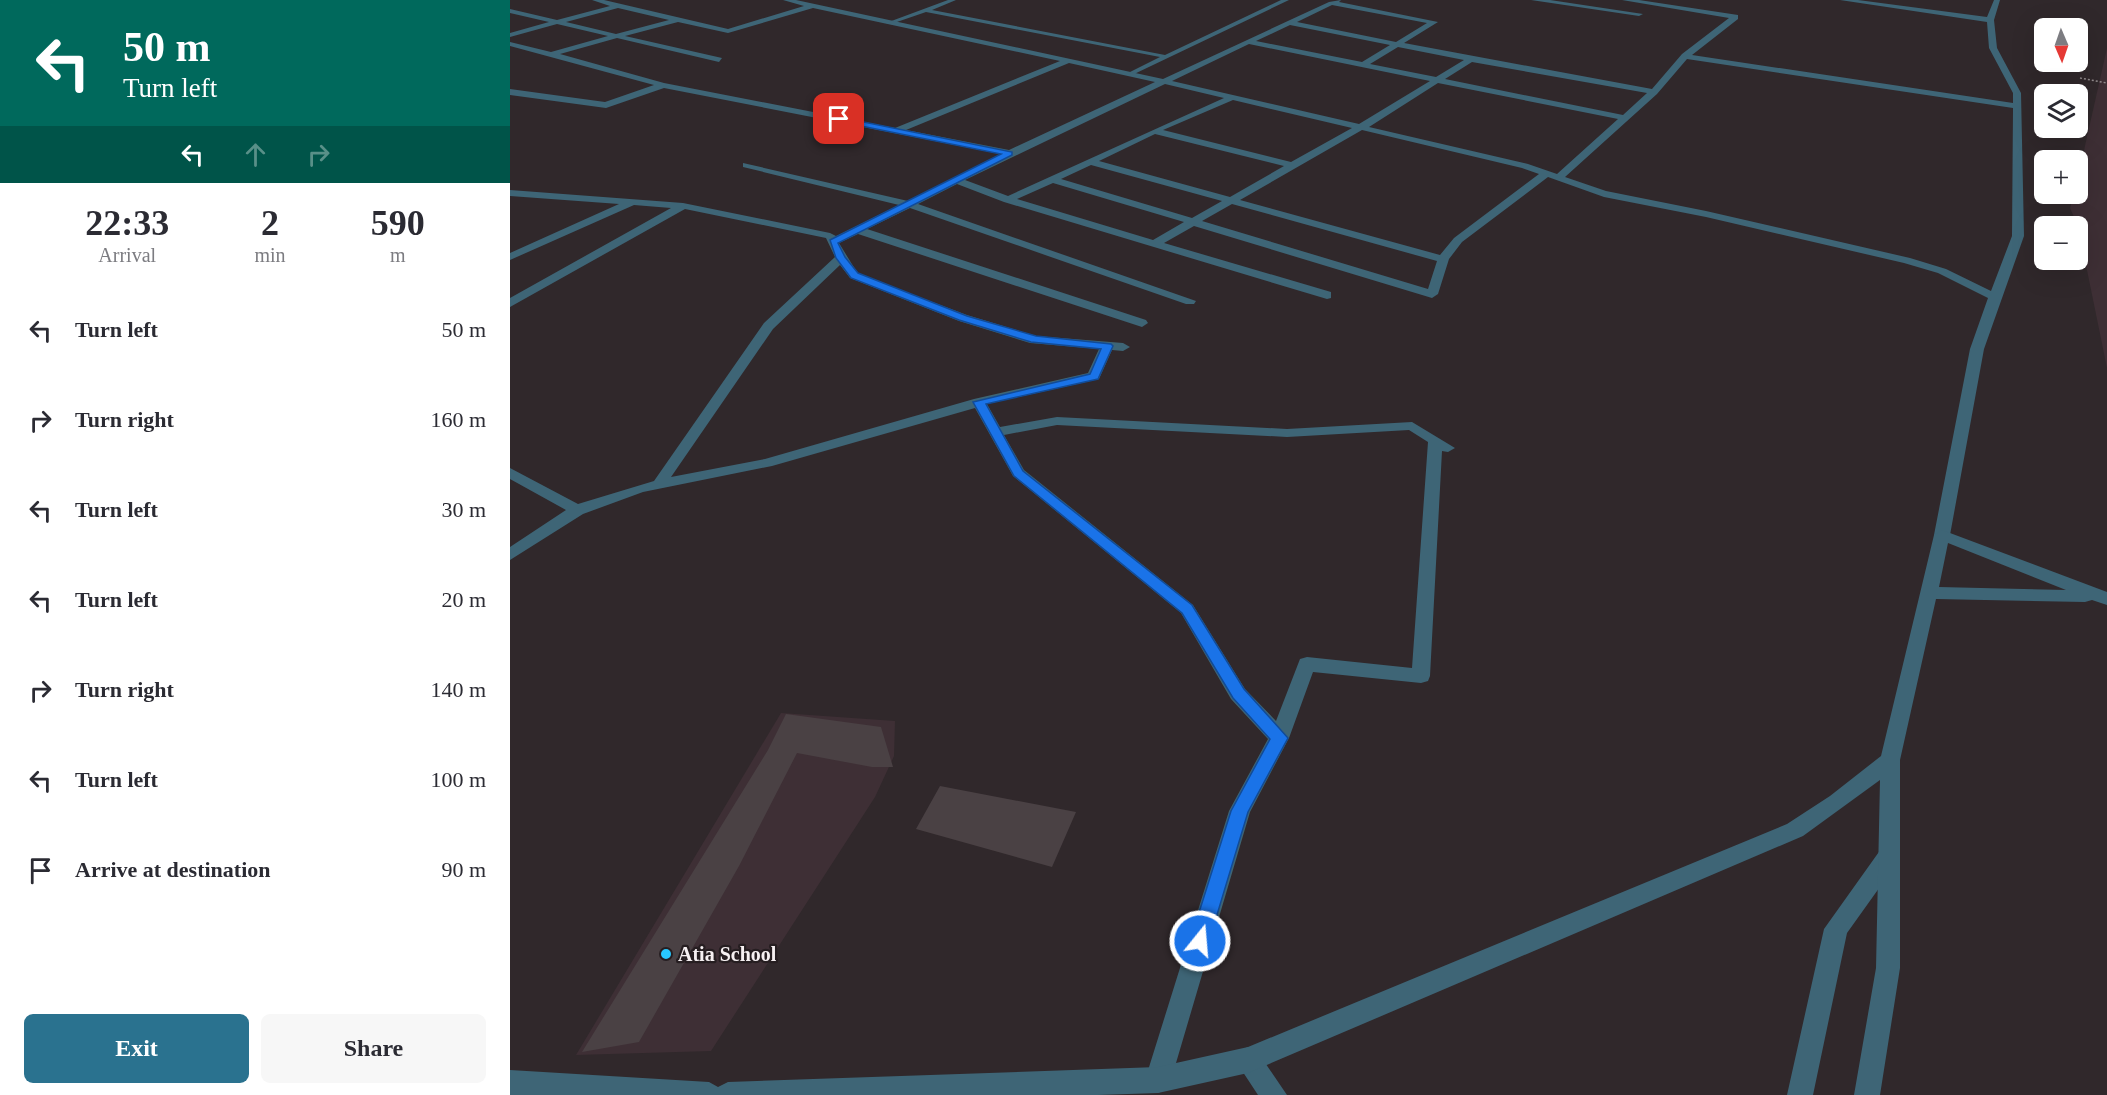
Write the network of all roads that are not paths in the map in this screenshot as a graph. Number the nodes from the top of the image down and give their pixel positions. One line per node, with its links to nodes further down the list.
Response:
1 (596, 0): 11 (street)
2 (640, 0): 11 (street)
3 (786, 0): 12 (street)
4 (953, 0): 13 (lane)
5 (1286, 0): 28 (lane)
6 (1534, 0): 15 (street)
7 (1625, 0): 27 (street)
8 (1843, 0): 17 (street)
9 (1997, 0): 17 (street)
10 (1335, 2): 20 (street); 25 (street)
11 (620, 6): 16 (street); 18 (street)
12 (813, 6): 16 (street); 19 (street)
13 (926, 10): 19 (lane); 28 (lane)
14 (510, 11): 18 (street)
15 (1639, 14)
16 (680, 19): 22 (street)
17 (1990, 20): 40 (street)
18 (559, 22): 21 (street); 22 (street)
19 (889, 23): 31 (street)
20 (1290, 23): 23 (street); 25 (street)
21 (510, 35)
22 (617, 36): 26 (street); 30 (street)
23 (1249, 42): 32 (street); 35 (street)
24 (510, 44): 26 (street)
25 (1397, 45): 29 (street); 32 (street)
26 (551, 54): 36 (street)
27 (1685, 56): 38 (street); 40 (street)
28 (1167, 57): 33 (lane)
29 (1471, 59): 34 (street); 38 (street)
30 (720, 60)
31 (1068, 61): 33 (street); 43 (street)
32 (1363, 65): 34 (street)
33 (1130, 74): 35 (street)
34 (1438, 80): 41 (street); 42 (street)
35 (1167, 82): 39 (street); 45 (street)
36 (663, 85): 37 (street); 43 (street)
37 (510, 92)
38 (1653, 92): 41 (street)
39 (1233, 97): 42 (street); 44 (street)
40 (2017, 106): 67 (street)
41 (1625, 118): 51 (street)
42 (1363, 126): 48 (street); 49 (street)
43 (896, 131): 45 (street)
44 (1154, 131): 46 (street); 48 (street)
45 (1009, 153): 52 (street)
46 (1089, 161): 50 (street); 55 (street)
47 (746, 165): 57 (street)
48 (1294, 166): 55 (street)
49 (1546, 174): 51 (street); 65 (street)
50 (1052, 179): 54 (street); 59 (street)
51 (1557, 179): 67 (street)
52 (956, 180): 54 (street); 57 (street)
53 (510, 193): 56 (street)
54 (1008, 200): 62 (street)
55 (1233, 201): 59 (street); 65 (street)
56 (634, 202): 58 (street); 63 (street)
57 (909, 204): 60 (street); 68 (street)
58 (683, 206): 61 (street); 69 (street)
59 (1194, 222): 62 (street); 65 (street)
60 (858, 230): 61 (street); 70 (street)
61 (833, 242): 64 (street)
62 (1155, 243): 66 (street)
63 (510, 257)
64 (840, 258): 71 (street); 74 (street)
65 (1443, 259)
66 (1327, 295)
67 (1995, 297): 76 (street)
68 (1191, 301)
69 (510, 303)
70 (1142, 323)
71 (979, 402): 72 (street); 74 (street)
72 (996, 432): 80 (street); 80 (street)
73 (510, 473): 75 (street)
74 (659, 484): 75 (street)
75 (577, 510): 77 (street)
76 (1942, 535): 78 (street); 79 (street)
77 (510, 555)
78 (1928, 593): 79 (street); 81 (street)
79 (2103, 598)
80 (1279, 738): 84 (street)
81 (1890, 760): 82 (street); 83 (street)
82 (1889, 856): 89 (street); 90 (street)
83 (1248, 1059): 84 (street); 88 (street)
84 (1158, 1080): 87 (street)
85 (510, 1083): 86 (street)
86 (709, 1095)
87 (728, 1095)
88 (1274, 1095)
89 (1800, 1095)
90 (1867, 1095)

